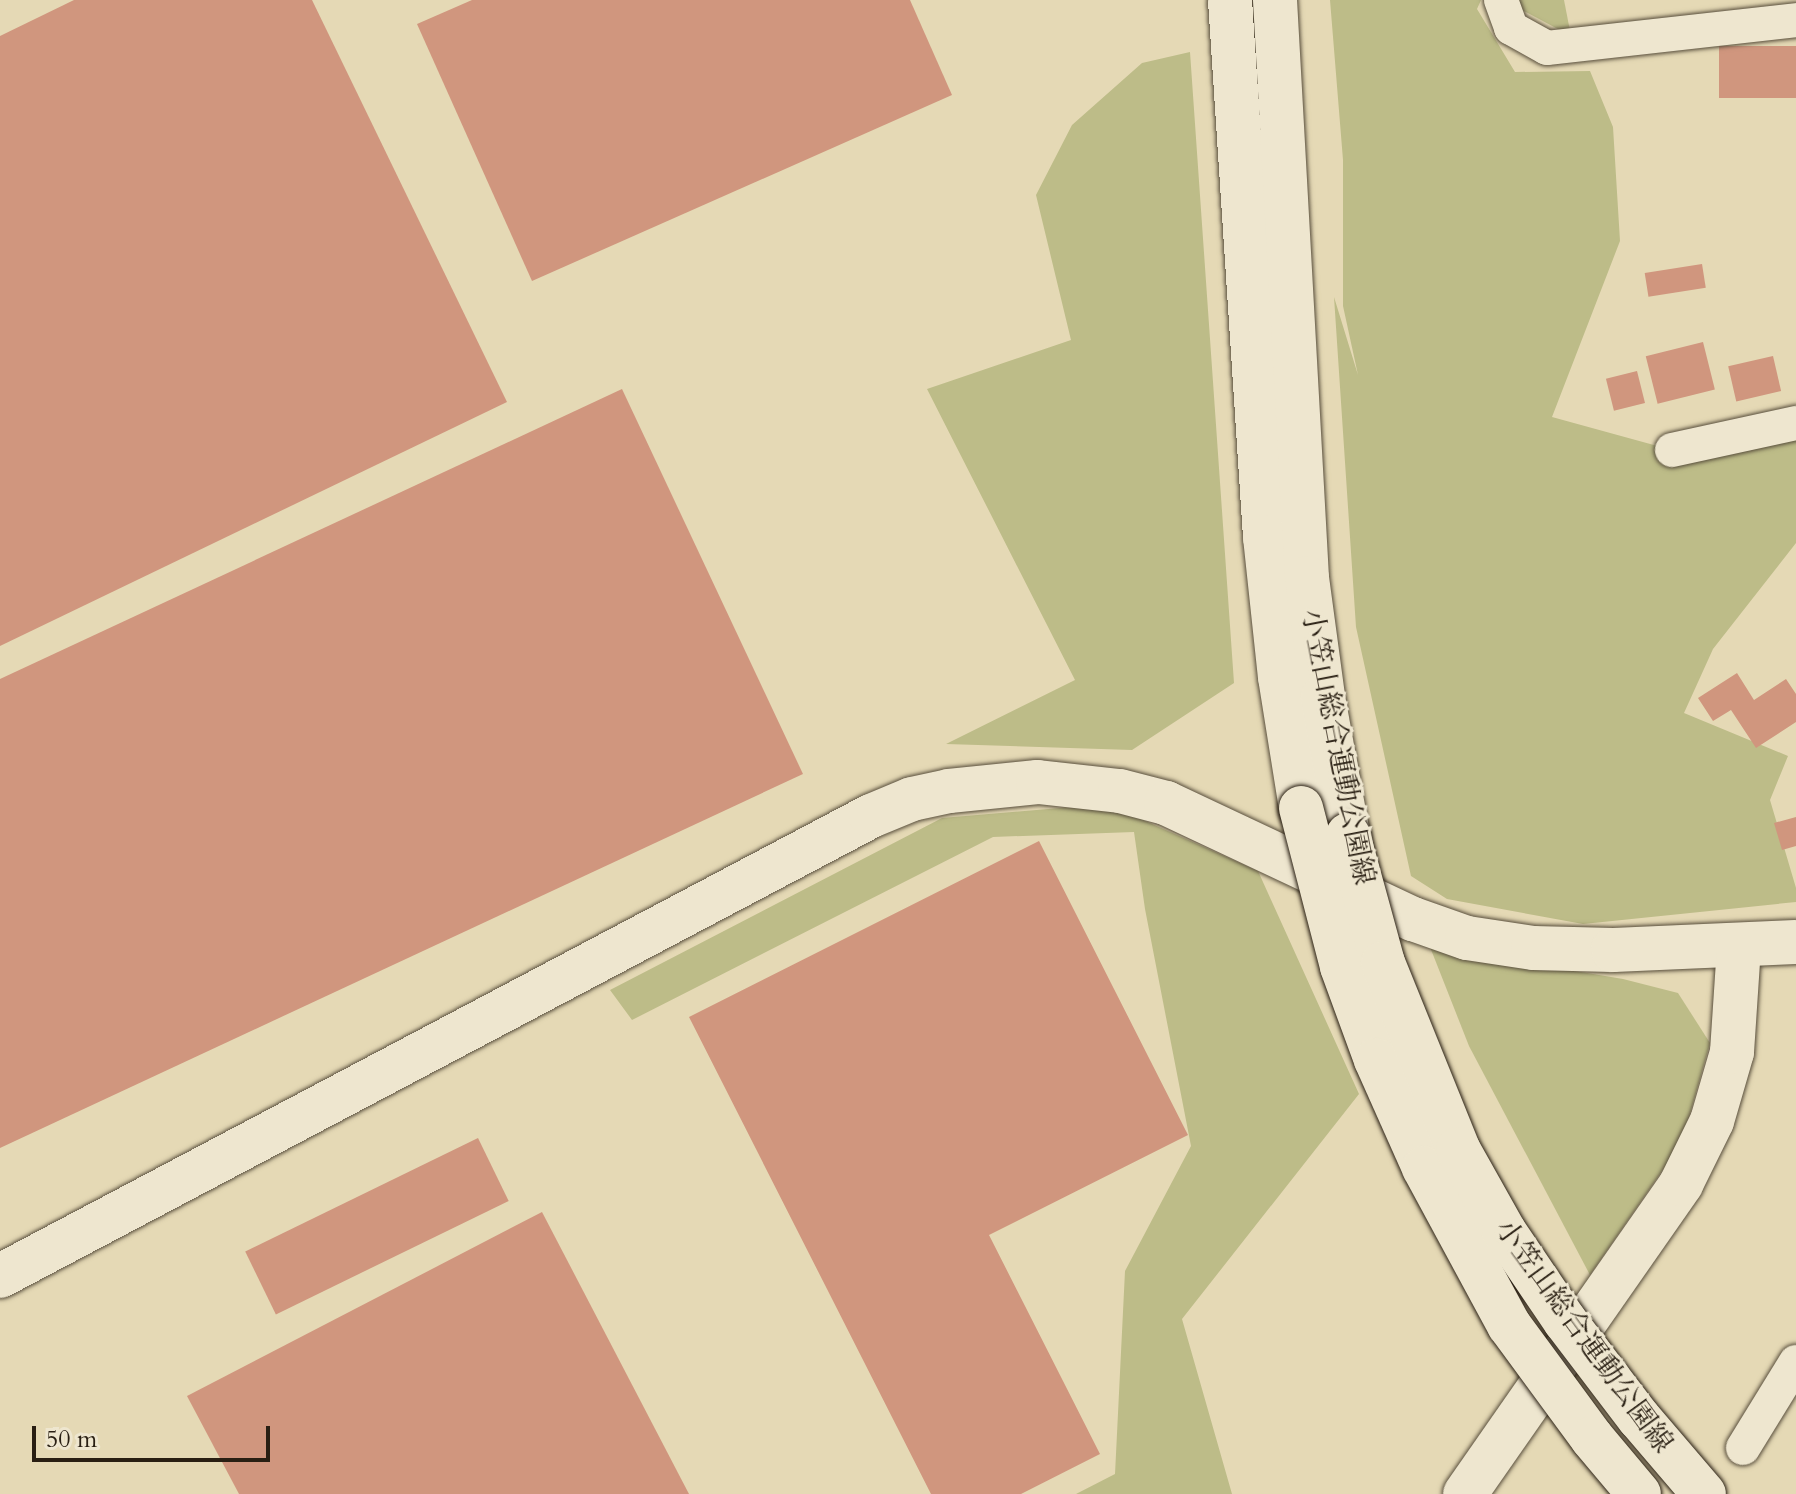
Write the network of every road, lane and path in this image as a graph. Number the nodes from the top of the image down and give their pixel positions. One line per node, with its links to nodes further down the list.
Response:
1 (1230, 0): 13 (main road, 小笠山総合運動公園線, bridge)
2 (1275, 0): 14 (main road, 小笠山総合運動公園線, bridge)
3 (1501, 0): 4 (street)
4 (1796, 20)
5 (1796, 423): 6 (street)
6 (1672, 450)
7 (1796, 942): 8 (main road)
8 (1739, 947): 9 (main road); 12 (main road)
9 (0, 1276)
10 (1796, 1362): 11 (street)
11 (1743, 1448)
12 (1465, 1494)
13 (1639, 1494)
14 (1704, 1494)

